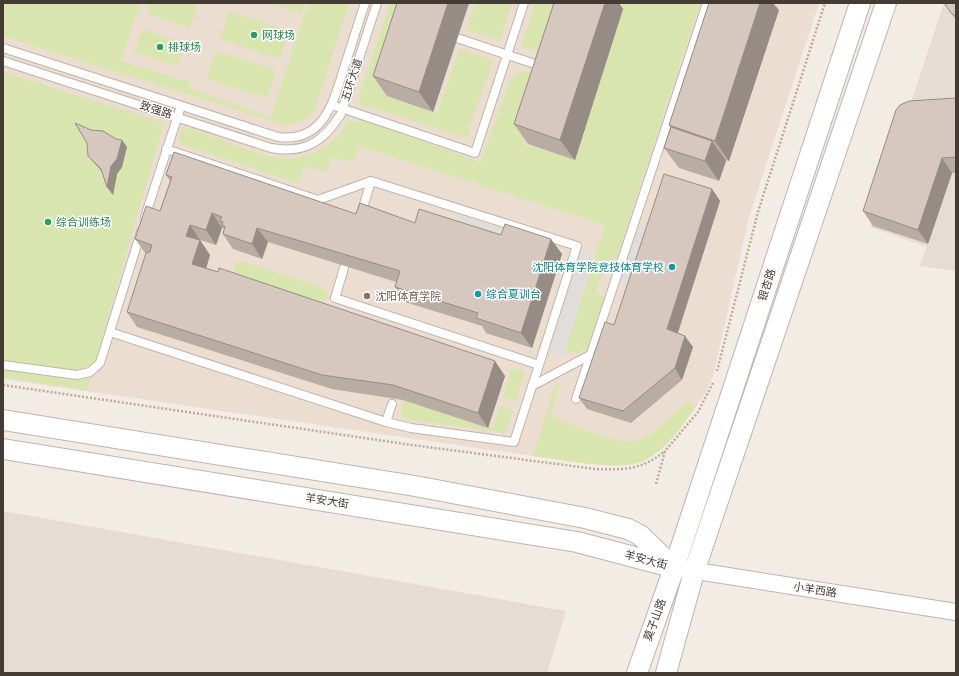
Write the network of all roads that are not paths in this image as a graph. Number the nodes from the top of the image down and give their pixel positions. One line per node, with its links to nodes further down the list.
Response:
1 (365, 3): 12 (lane, 五环大道)
2 (377, 3): 14 (lane, 五环大道)
3 (524, 3): 9 (lane)
4 (707, 3): 23 (lane)
5 (860, 3): 32 (street, 银杏路)
6 (886, 3): 33 (street)
7 (457, 38): 9 (lane)
8 (3, 48): 13 (lane, 致强路)
9 (507, 54): 11 (lane); 14 (lane)
10 (3, 61): 15 (lane, 致强路)
11 (552, 70)
12 (332, 105): 14 (lane); 16 (lane, 五环大道)
13 (181, 106): 15 (lane); 16 (lane, 致强路)
14 (343, 109): 17 (lane, 五环大道)
15 (177, 117): 17 (lane, 致强路); 18 (lane)
16 (306, 134)
17 (309, 145)
18 (166, 149): 19 (lane); 22 (lane)
19 (371, 181): 20 (lane); 25 (lane)
20 (358, 222)
21 (344, 268): 25 (lane)
22 (110, 332): 24 (lane); 30 (lane)
23 (590, 355): 26 (lane); 27 (lane)
24 (3, 365)
25 (539, 365): 26 (lane)
26 (532, 386): 30 (lane)
27 (576, 399)
28 (392, 404): 30 (lane)
29 (3, 420): 32 (street, 羊安大街)
30 (386, 422)
31 (3, 448): 32 (street, 羊安大街)
32 (674, 568): 33 (street, 小羊西路); 35 (street, 莫子山路)
33 (694, 572): 34 (street, 小羊西路); 36 (street)
34 (956, 612)
35 (637, 673)
36 (666, 673)

